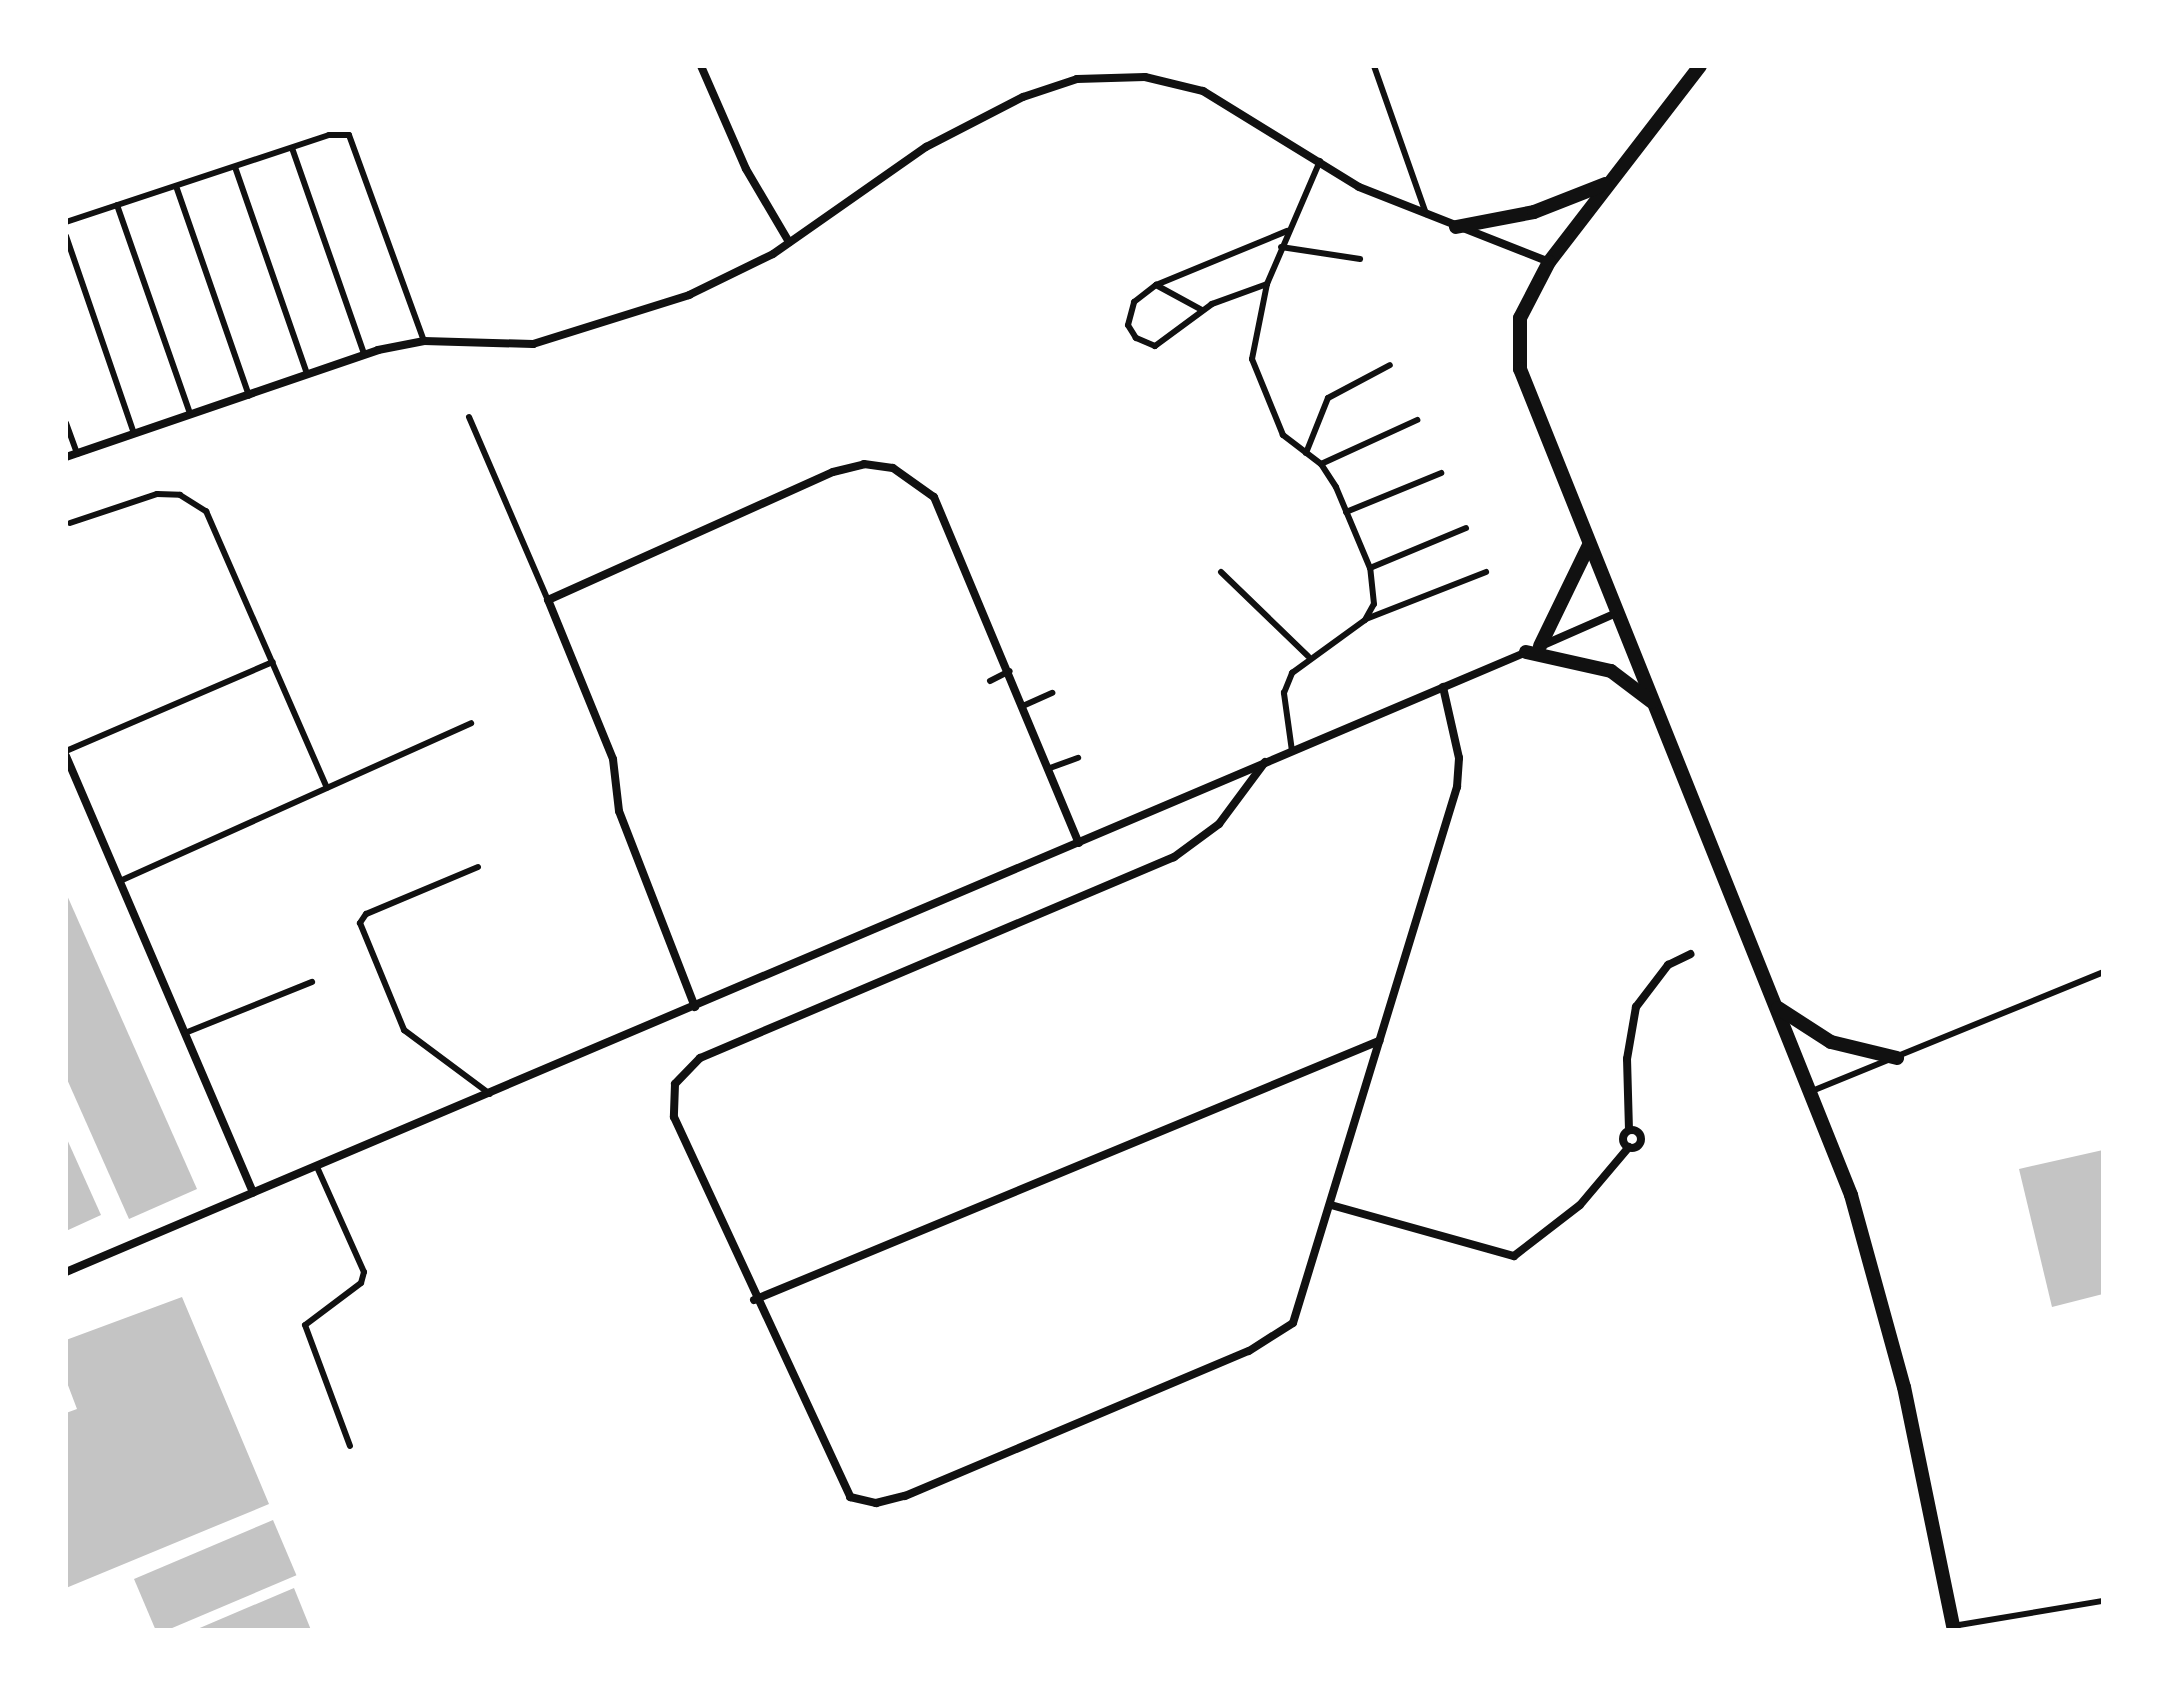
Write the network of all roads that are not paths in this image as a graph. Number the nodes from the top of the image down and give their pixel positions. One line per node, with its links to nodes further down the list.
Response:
1 (701, 66): 15 (street)
2 (1374, 66): 10 (lane)
3 (1700, 66): 7 (street)
4 (292, 148): 6 (lane); 22 (lane); 23 (lane)
5 (1320, 161): 10 (street); 13 (lane); 15 (street)
6 (235, 167): 8 (lane); 25 (lane)
7 (1609, 182): 12 (street); 18 (street)
8 (176, 186): 9 (lane); 26 (lane)
9 (117, 205): 11 (lane); 27 (lane)
10 (1428, 217): 12 (street)
11 (66, 222)
12 (1456, 227): 18 (street)
13 (1287, 231): 16 (lane); 20 (lane)
14 (66, 236): 31 (lane)
15 (789, 242): 22 (street)
16 (1281, 247): 17 (lane); 19 (lane)
17 (1360, 259)
18 (1549, 262): 40 (street)
19 (1267, 284): 21 (lane); 32 (lane)
20 (1156, 285): 21 (lane); 21 (lane)
21 (1202, 310)
22 (424, 341): 23 (street)
23 (364, 354): 25 (street)
24 (1390, 365): 32 (lane)
25 (307, 374): 26 (street)
26 (249, 396): 27 (street)
27 (190, 414): 31 (street)
28 (469, 417): 44 (lane)
29 (1417, 420): 35 (lane)
30 (66, 423): 33 (lane)
31 (134, 434): 33 (street)
32 (1306, 453): 35 (lane)
33 (77, 454): 34 (street)
34 (66, 457)
35 (1321, 464): 37 (lane)
36 (1441, 473): 37 (lane)
37 (1346, 512): 41 (lane)
38 (70, 523): 49 (lane)
39 (1466, 528): 41 (lane)
40 (1589, 545): 45 (street); 47 (street)
41 (1370, 568): 46 (lane)
42 (1221, 572): 48 (lane)
43 (1486, 572): 46 (lane)
44 (548, 600): 50 (street); 70 (street)
45 (1614, 614): 47 (street); 54 (street)
46 (1365, 620): 48 (lane)
47 (1533, 649): 52 (street); 54 (street)
48 (1308, 656): 57 (lane)
49 (273, 662): 58 (lane); 62 (lane)
50 (1010, 671): 51 (lane); 55 (street)
51 (990, 681)
52 (1443, 687): 57 (street); 72 (street)
53 (1052, 693): 55 (lane)
54 (1652, 702): 69 (street)
55 (1025, 705): 61 (street)
56 (471, 723): 62 (lane)
57 (1292, 751): 60 (street)
58 (66, 754): 65 (street)
59 (1078, 758): 61 (lane)
60 (1265, 762): 63 (street); 82 (street)
61 (1050, 768): 63 (street)
62 (327, 788): 65 (lane)
63 (1079, 843): 70 (street)
64 (478, 867): 75 (lane)
65 (120, 881): 71 (street)
66 (1691, 954): 76 (street)
67 (2103, 972): 73 (lane)
68 (312, 982): 71 (lane)
69 (1775, 1005): 73 (street); 74 (street)
70 (695, 1007): 75 (street)
71 (185, 1033): 79 (street)
72 (1379, 1041): 80 (street); 82 (street)
73 (1897, 1058): 74 (lane)
74 (1812, 1091): 85 (street)
75 (490, 1094): 78 (street)
76 (1629, 1130): 77 (street); 77 (street)
77 (1629, 1147): 80 (street)
78 (317, 1167): 79 (street); 83 (lane)
79 (253, 1193): 81 (street)
80 (1331, 1205): 82 (street)
81 (66, 1272)
82 (754, 1300)
83 (350, 1446)
84 (2103, 1601): 85 (lane)
85 (1953, 1628)

